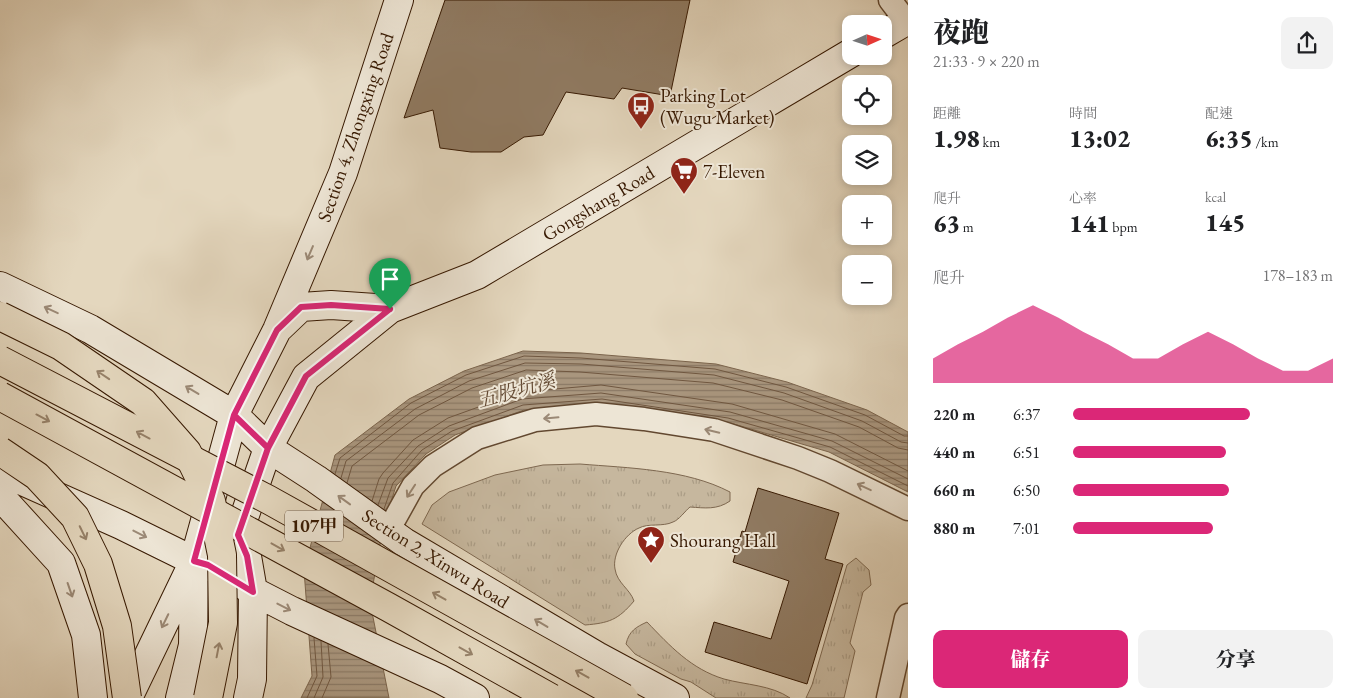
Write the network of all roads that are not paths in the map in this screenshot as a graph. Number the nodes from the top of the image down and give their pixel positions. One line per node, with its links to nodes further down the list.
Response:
1 (398, 5): 6 (main road, Section 4, Zhongxing Road, one-way to 6)
2 (842, 58): 4 (main road, Gongshang Road)
3 (0, 286): 9 (main road, Section 2, Xinwu Road / 107甲, one-way to 3)
4 (390, 309): 6 (main road, Gongshang Road); 10 (main road, Gongshang Road)
5 (0, 316): 24 (main road, one-way to 5, bridge)
6 (277, 330): 9 (main road, Section 4, Zhongxing Road)
7 (0, 360): 28 (main road, Section 2, Xinwu Road / 107甲, one-way to 7, bridge)
8 (0, 396): 27 (main road, 107甲, one-way to 27, bridge)
9 (234, 415): 10 (main road, Section 2, Xinwu Road / 107甲); 17 (main road, Section 4, Zhongxing Road)
10 (268, 448): 15 (main road, Section 2, Xinwu Road / 107甲, one-way to 10); 16 (main road)
11 (0, 451): 22 (main road, one-way to 22, bridge)
12 (0, 471): 17 (main road, one-way to 17)
13 (0, 496): 21 (main road, one-way to 21)
14 (908, 509): 15 (street, one-way to 15)
15 (388, 531): 20 (main road, Section 2, Xinwu Road / 107甲, one-way to 15)
16 (238, 535): 17 (main road); 18 (main road)
17 (194, 561): 18 (main road); 22 (main road, one-way to 22); 23 (main road)
18 (253, 592): 25 (main road); 26 (main road, one-way to 26)
19 (908, 615): 31 (street)
20 (619, 667): 29 (main road); 30 (main road, Section 2, Xinwu Road / 107甲)
21 (93, 698)
22 (127, 698)
23 (180, 698)
24 (208, 698)
25 (248, 698)
26 (475, 698)
27 (551, 698)
28 (624, 698)
29 (633, 698)
30 (675, 698)
31 (888, 698)

